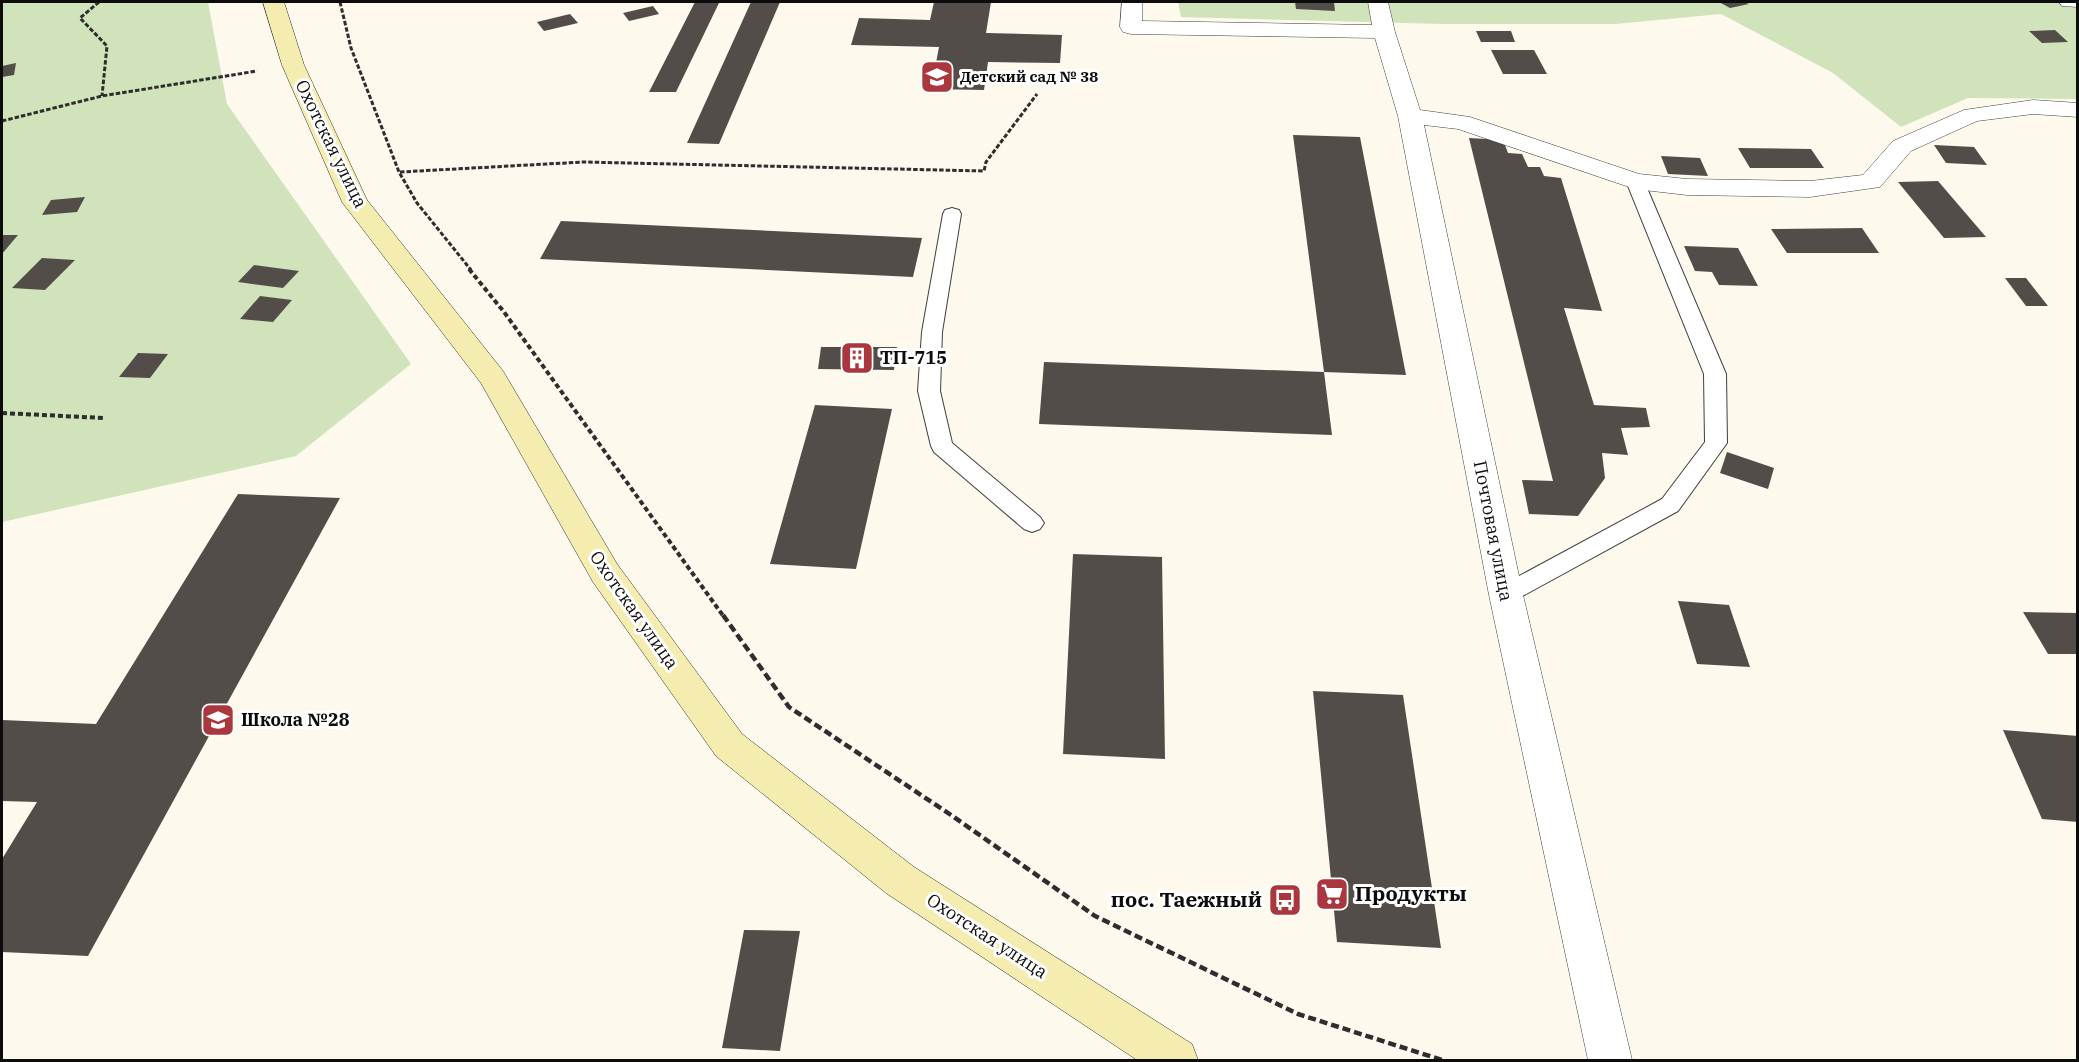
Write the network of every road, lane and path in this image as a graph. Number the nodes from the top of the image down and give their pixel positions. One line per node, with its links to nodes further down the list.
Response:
1 (99, 2): 11 (path)
2 (273, 2): 9 (street, Охотская улица)
3 (340, 2): 15 (path)
4 (1131, 2): 8 (street)
5 (2069, 2): 6 (street)
6 (2074, 2): 7 (street)
7 (2078, 6)
8 (1381, 17): 13 (street, Почтовая улица)
9 (293, 65): 11 (path); 22 (street, Охотская улица)
10 (1037, 94): 15 (path)
11 (102, 96): 14 (path)
12 (2078, 110): 16 (street)
13 (1410, 116): 16 (street); 21 (street, Почтовая улица)
14 (2, 121)
15 (399, 172): 23 (path)
16 (1635, 180): 21 (lane)
17 (952, 214): 20 (lane)
18 (2, 413): 19 (path)
19 (104, 418)
20 (1032, 523)
21 (1506, 595): 24 (street, Почтовая улица)
22 (1176, 1060)
23 (1442, 1060)
24 (1610, 1060)

